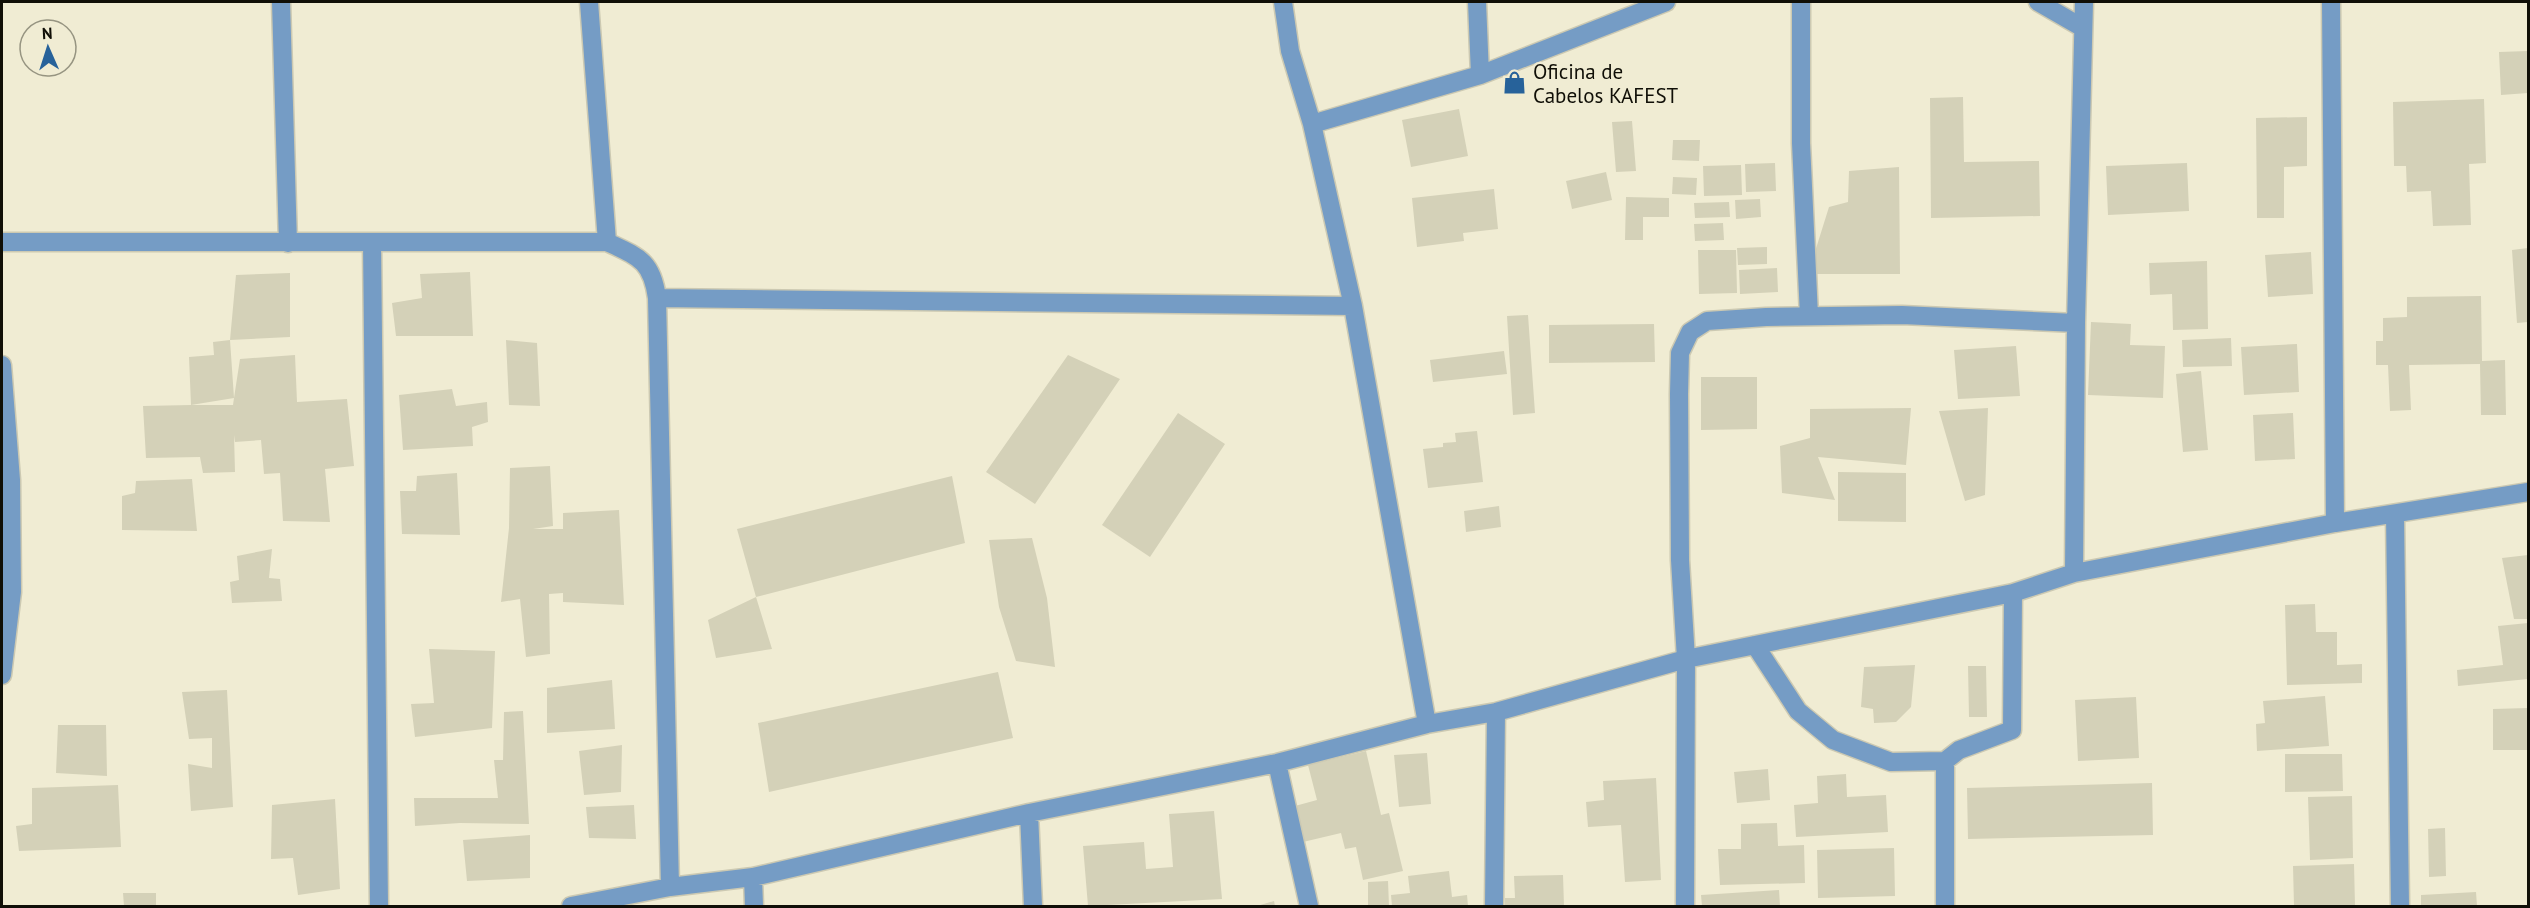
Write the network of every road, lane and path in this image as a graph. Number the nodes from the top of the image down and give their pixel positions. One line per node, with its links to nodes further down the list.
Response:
1 (281, 2): 15 (street)
2 (589, 2): 14 (street)
3 (1283, 2): 12 (street)
4 (1478, 2): 11 (street)
5 (1666, 2): 11 (street)
6 (1801, 2): 19 (street)
7 (2038, 2): 10 (street)
8 (2084, 2): 10 (street)
9 (2331, 2): 24 (street)
10 (2084, 28): 20 (street)
11 (1480, 75): 12 (street)
12 (1312, 124): 18 (street)
13 (2, 242): 15 (street)
14 (607, 242): 16 (street); 17 (street)
15 (288, 243): 16 (street)
16 (372, 243): 37 (street)
17 (657, 298): 18 (street); 36 (street)
18 (1353, 306): 31 (street)
19 (1809, 316): 20 (street); 28 (street)
20 (2076, 322): 25 (street)
21 (2, 365): 29 (street)
22 (2529, 492): 23 (street)
23 (2395, 514): 24 (street); 45 (street)
24 (2335, 523): 25 (street)
25 (2074, 573): 26 (street)
26 (2013, 593): 27 (street); 32 (street)
27 (1755, 645): 28 (street); 32 (street)
28 (1686, 659): 30 (street); 43 (street)
29 (2, 675)
30 (1496, 712): 31 (street); 42 (street)
31 (1427, 724): 33 (street)
32 (1945, 761): 44 (street)
33 (1277, 764): 34 (street); 41 (street)
34 (1029, 813): 35 (street); 40 (street)
35 (753, 877): 36 (street); 39 (street)
36 (670, 887): 38 (street)
37 (379, 906)
38 (571, 906)
39 (754, 906)
40 (1033, 906)
41 (1310, 906)
42 (1494, 906)
43 (1685, 906)
44 (1945, 906)
45 (2400, 906)

